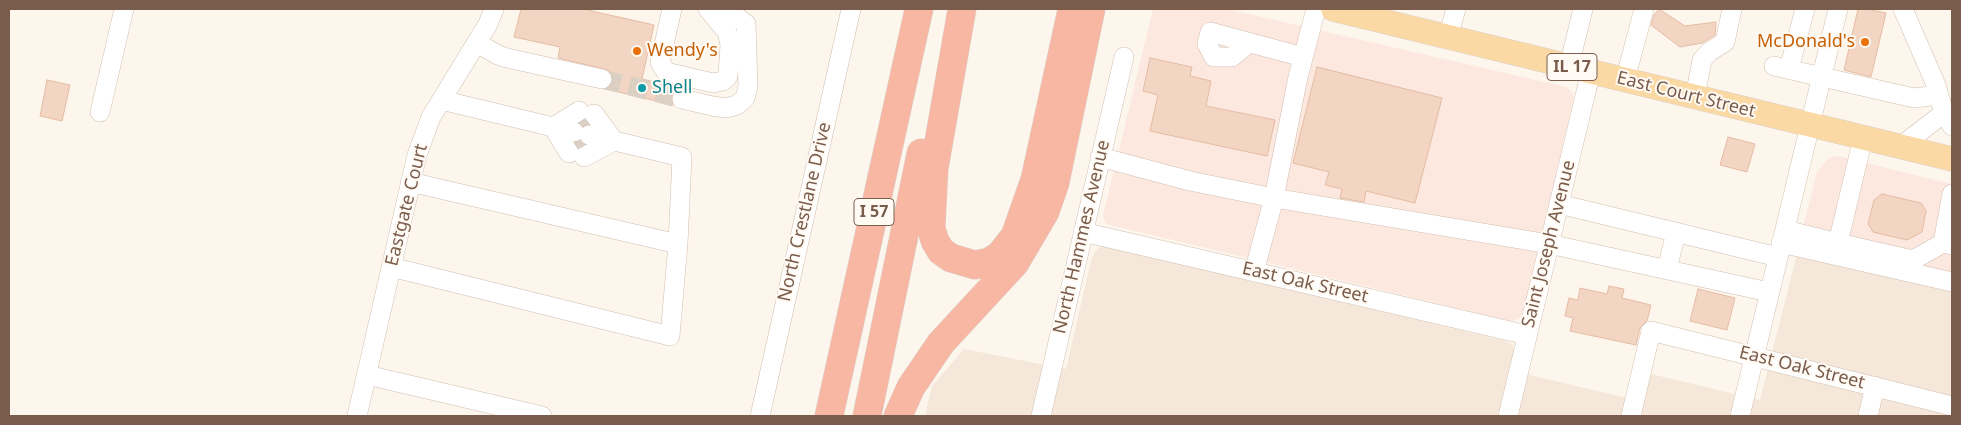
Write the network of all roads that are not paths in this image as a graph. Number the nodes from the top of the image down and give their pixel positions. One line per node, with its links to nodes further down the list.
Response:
1 (124, 9): 33 (street)
2 (494, 9): 22 (street, Eastgate Court)
3 (672, 9): 4 (street)
4 (708, 9): 31 (street)
5 (851, 9): 66 (street, North Crestlane Drive)
6 (919, 9): 67 (highway, I 57)
7 (951, 9): 68 (highway, I 57)
8 (962, 9): 18 (highway)
9 (1316, 9): 24 (street)
10 (1333, 9): 19 (main road, East Court Street / IL 17)
11 (1456, 9): 20 (street)
12 (1583, 9): 25 (street, Saint Joseph Avenue)
13 (1644, 9): 28 (street)
14 (1732, 9): 30 (street)
15 (1805, 9): 26 (street)
16 (1838, 9): 26 (street)
17 (1903, 9): 29 (street)
18 (1087, 10): 69 (highway)
19 (1368, 13): 20 (main road, East Court Street / IL 17)
20 (1448, 37): 25 (main road, East Court Street / IL 17)
21 (1249, 42): 24 (street)
22 (477, 43): 27 (street); 32 (street, Eastgate Court)
23 (1124, 57): 40 (street, North Hammes Avenue)
24 (1303, 57): 44 (street)
25 (1580, 69): 28 (main road, East Court Street / IL 17); 45 (street, Saint Joseph Avenue)
26 (1822, 76): 29 (street); 35 (street)
27 (602, 79)
28 (1625, 80): 30 (main road, East Court Street / IL 17)
29 (1937, 90): 34 (street)
30 (1695, 97): 35 (main road, East Court Street / IL 17)
31 (682, 99)
32 (442, 100): 36 (street); 42 (street, Eastgate Court)
33 (100, 112)
34 (1948, 120): 39 (street)
35 (1810, 125): 38 (main road, East Court Street / IL 17); 48 (street)
36 (553, 127): 37 (street); 37 (street)
37 (582, 134): 49 (street)
38 (1863, 138): 39 (main road, East Court Street / IL 17); 52 (street)
39 (1900, 147): 41 (main road, East Court Street / IL 17)
40 (1100, 157): 44 (street); 46 (street, North Hammes Avenue)
41 (1952, 159)
42 (410, 182): 49 (street); 54 (street, Eastgate Court)
43 (1952, 194): 51 (street)
44 (1274, 198): 50 (street); 56 (street)
45 (1559, 204): 47 (street); 50 (street, Saint Joseph Avenue)
46 (1083, 232): 56 (street, East Oak Street); 70 (street, North Hammes Avenue)
47 (1676, 232): 48 (street); 55 (street)
48 (1781, 243): 52 (street); 58 (street)
49 (678, 244): 54 (street)
50 (1549, 244): 55 (street); 59 (street, Saint Joseph Avenue)
51 (1947, 244): 53 (street)
52 (1837, 249): 53 (street)
53 (1912, 266): 57 (street)
54 (391, 267): 61 (street, Eastgate Court)
55 (1667, 270): 58 (street)
56 (1254, 272): 59 (street, East Oak Street)
57 (1952, 280)
58 (1769, 292): 60 (street)
59 (1527, 334): 71 (street, Saint Joseph Avenue)
60 (1754, 356): 62 (street, East Oak Street); 72 (street, East Oak Street); 73 (street)
61 (367, 375): 64 (street, Eastgate Court); 65 (street)
62 (1876, 386): 63 (street, East Oak Street); 74 (street)
63 (1952, 406)
64 (357, 416)
65 (542, 416)
66 (760, 416)
67 (829, 416)
68 (867, 416)
69 (898, 416)
70 (1041, 416)
71 (1508, 416)
72 (1631, 416)
73 (1740, 416)
74 (1868, 416)

